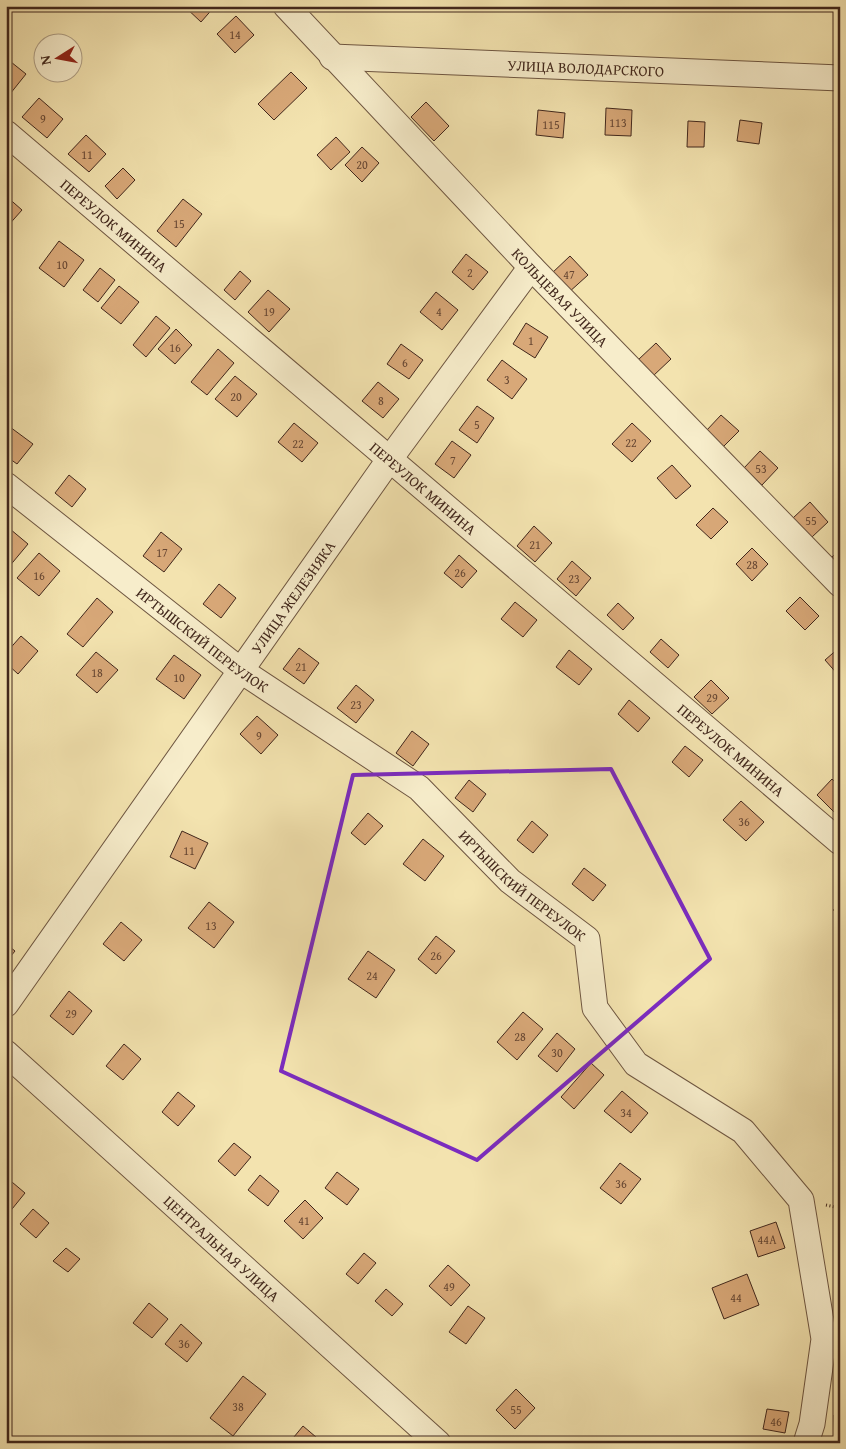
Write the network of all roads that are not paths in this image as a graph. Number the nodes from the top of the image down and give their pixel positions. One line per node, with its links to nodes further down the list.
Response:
1 (286, 6): 2 (street, КОЛЬЦЕВАЯ УЛИЦА)
2 (332, 57): 3 (street, УЛИЦА ВОЛОДАРСКОГО); 5 (street, КОЛЬЦЕВАЯ УЛИЦА)
3 (840, 78)
4 (6, 133): 6 (street, ПЕРЕУЛОК МИНИНА)
5 (531, 267): 6 (street, УЛИЦА ЖЕЛЕЗНЯКА); 8 (street, КОЛЬЦЕВАЯ УЛИЦА)
6 (389, 460): 9 (street, УЛИЦА ЖЕЛЕЗНЯКА); 10 (street, ПЕРЕУЛОК МИНИНА)
7 (6, 485): 9 (street, ИРТЫШСКИЙ ПЕРЕУЛОК)
8 (840, 584)
9 (240, 670): 11 (street, УЛИЦА ЖЕЛЕЗНЯКА); 14 (street, ИРТЫШСКИЙ ПЕРЕУЛОК)
10 (840, 842)
11 (6, 1004)
12 (6, 1053): 13 (street, ЦЕНТРАЛЬНАЯ УЛИЦА)
13 (438, 1443)
14 (806, 1443)

